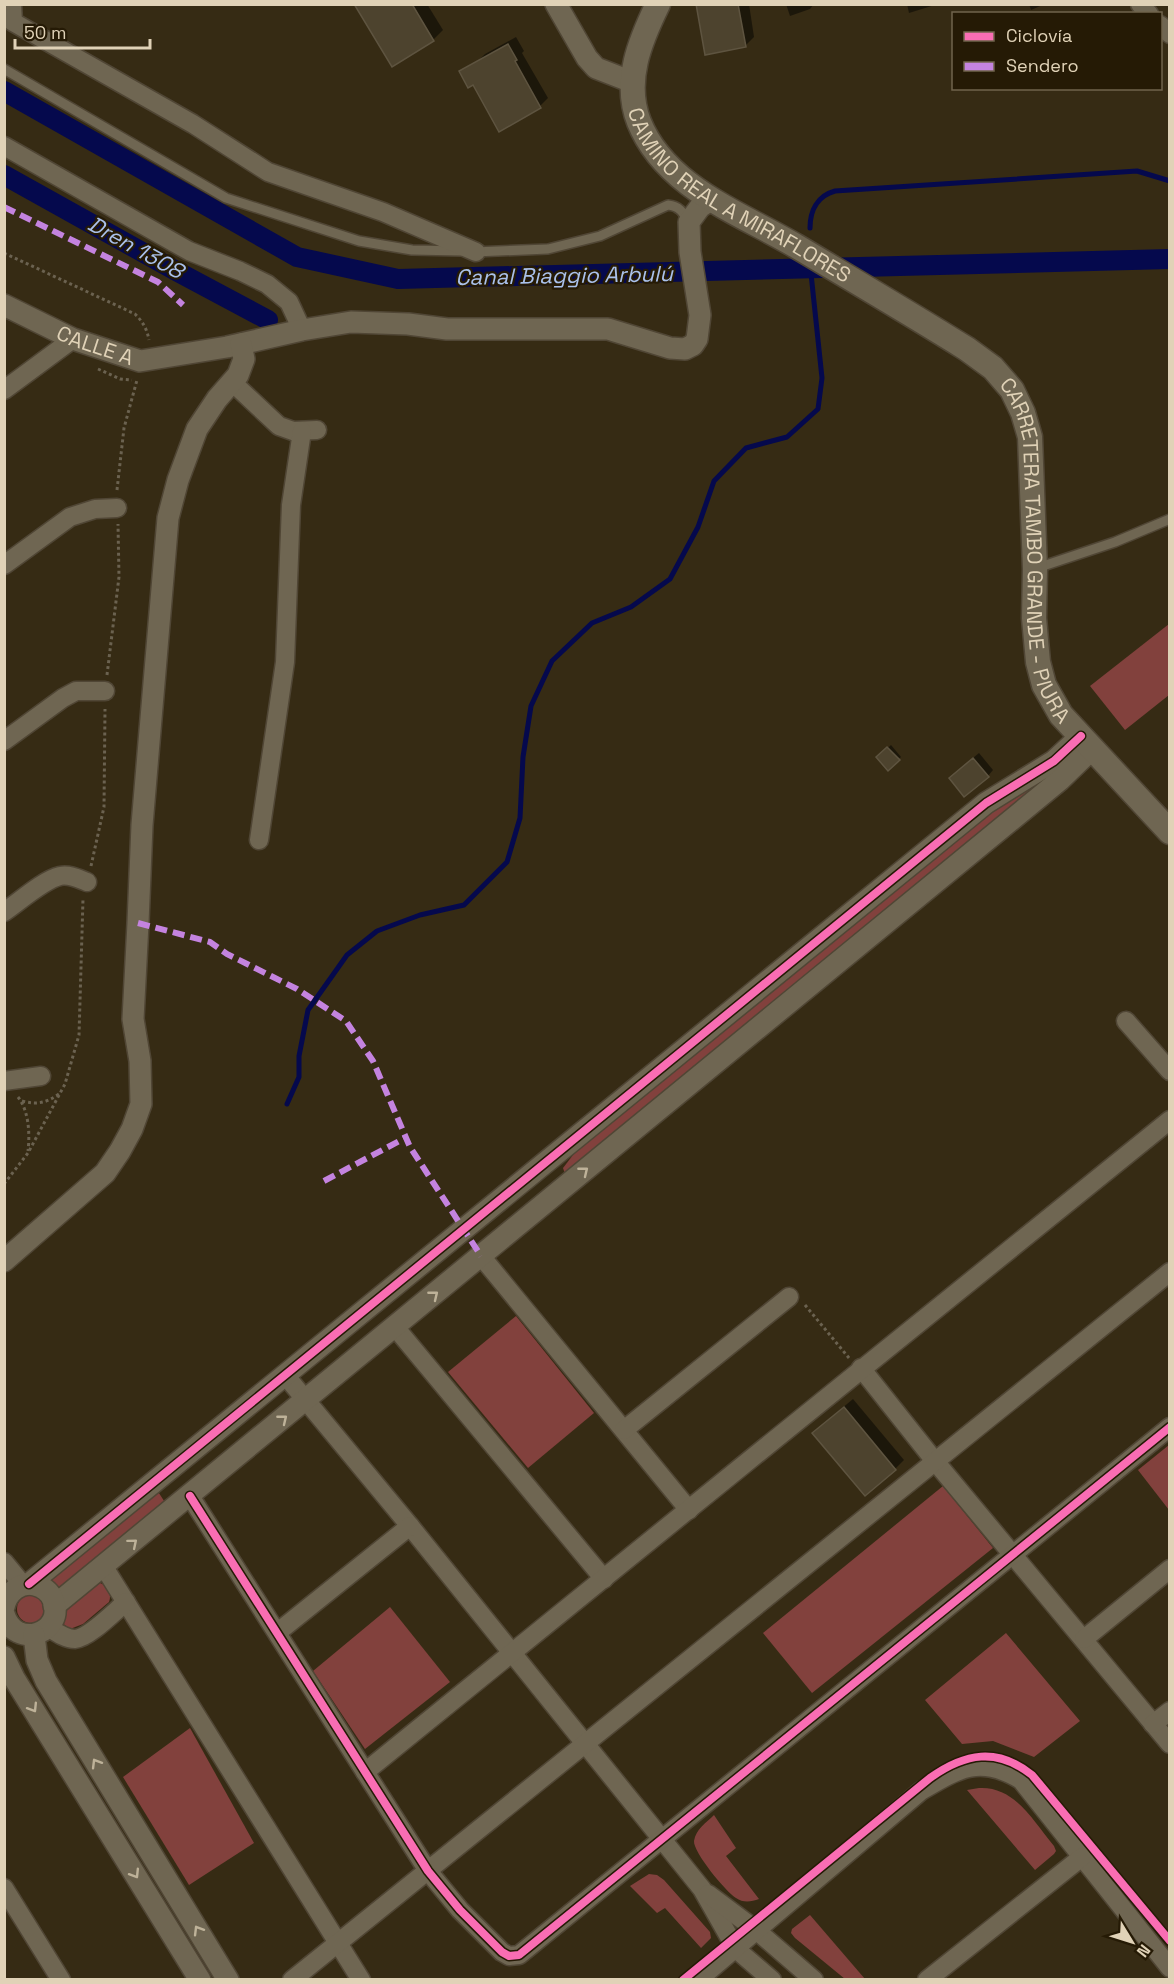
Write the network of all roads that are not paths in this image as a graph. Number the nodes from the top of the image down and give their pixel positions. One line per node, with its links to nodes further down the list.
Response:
1 (12, 4): 9 (street)
2 (556, 4): 5 (street)
3 (658, 4): 5 (main road, CAMINO REAL A MIRAFLORES)
4 (4, 69): 9 (lane)
5 (632, 82): 7 (main road, CAMINO REAL A MIRAFLORES)
6 (4, 146): 11 (street)
7 (712, 200): 8 (street); 12 (main road, CAMINO REAL A MIRAFLORES)
8 (689, 222): 9 (lane); 11 (street, CALLE A)
9 (476, 252)
10 (4, 305): 13 (street, CALLE A)
11 (302, 330): 14 (street, CALLE A)
12 (941, 333): 20 (main road, CARRETERA TAMBO GRANDE - PIURA)
13 (73, 339): 14 (street, CALLE A); 16 (street)
14 (234, 346): 15 (street)
15 (232, 382): 25 (street); 34 (street)
16 (4, 390)
17 (117, 508): 19 (street)
18 (1170, 519): 20 (lane)
19 (4, 565)
20 (1035, 569): 23 (main road, CARRETERA TAMBO GRANDE - PIURA)
21 (105, 691): 22 (street)
22 (4, 741)
23 (1087, 743): 24 (main road, CARRETERA TAMBO GRANDE - PIURA); 33 (street, one-way to 23); 39 (street)
24 (1170, 832)
25 (260, 840)
26 (87, 882): 27 (street)
27 (4, 912)
28 (1126, 1021): 29 (street)
29 (1170, 1071)
30 (41, 1076): 31 (street)
31 (5, 1081)
32 (1170, 1120): 38 (street)
33 (482, 1256): 37 (street, one-way to 33); 42 (street)
34 (4, 1261)
35 (1170, 1272): 43 (street)
36 (795, 1299): 42 (street)
37 (395, 1327): 40 (street); 51 (street)
38 (860, 1369): 43 (street); 45 (street)
39 (285, 1375): 40 (street); 52 (street)
40 (306, 1401): 44 (street, one-way to 40); 46 (street)
41 (1170, 1427): 47 (street)
42 (624, 1430): 45 (street)
43 (934, 1460): 47 (street); 63 (street)
44 (190, 1496): 49 (street, one-way to 44); 57 (street)
45 (689, 1510): 51 (street)
46 (410, 1526): 57 (street); 59 (street)
47 (1014, 1554): 58 (street); 66 (street)
48 (4, 1562): 52 (street)
49 (104, 1567): 53 (street); 54 (street)
50 (1170, 1569): 58 (street)
51 (604, 1579): 59 (street)
52 (26, 1585): 54 (street); 55 (street)
53 (126, 1602): 56 (street); 72 (street)
54 (54, 1606): 56 (street)
55 (5, 1623): 56 (street)
56 (41, 1631): 78 (street, one-way to 56)
57 (278, 1632): 65 (street)
58 (1084, 1640): 62 (street)
59 (513, 1653): 63 (street); 65 (street)
60 (4, 1657): 77 (street, one-way to 77)
61 (1170, 1711): 62 (street)
62 (1153, 1724): 64 (street)
63 (586, 1744): 66 (street); 68 (street)
64 (1170, 1744)
65 (365, 1772): 68 (street)
66 (660, 1839): 68 (street); 70 (street)
67 (1082, 1857): 71 (street); 74 (street); 85 (street)
68 (428, 1871): 72 (street)
69 (4, 1888): 76 (street)
70 (702, 1889): 71 (street); 73 (street)
71 (756, 1930): 73 (street); 84 (street)
72 (338, 1942): 79 (street); 80 (street)
73 (736, 1949): 81 (street); 82 (street); 83 (street)
74 (1170, 1968)
75 (1170, 1974): 86 (street)
76 (61, 1980)
77 (200, 1980)
78 (228, 1980)
79 (292, 1980)
80 (361, 1980)
81 (698, 1980)
82 (715, 1980)
83 (772, 1980)
84 (814, 1980)
85 (927, 1980)
86 (1162, 1980)

